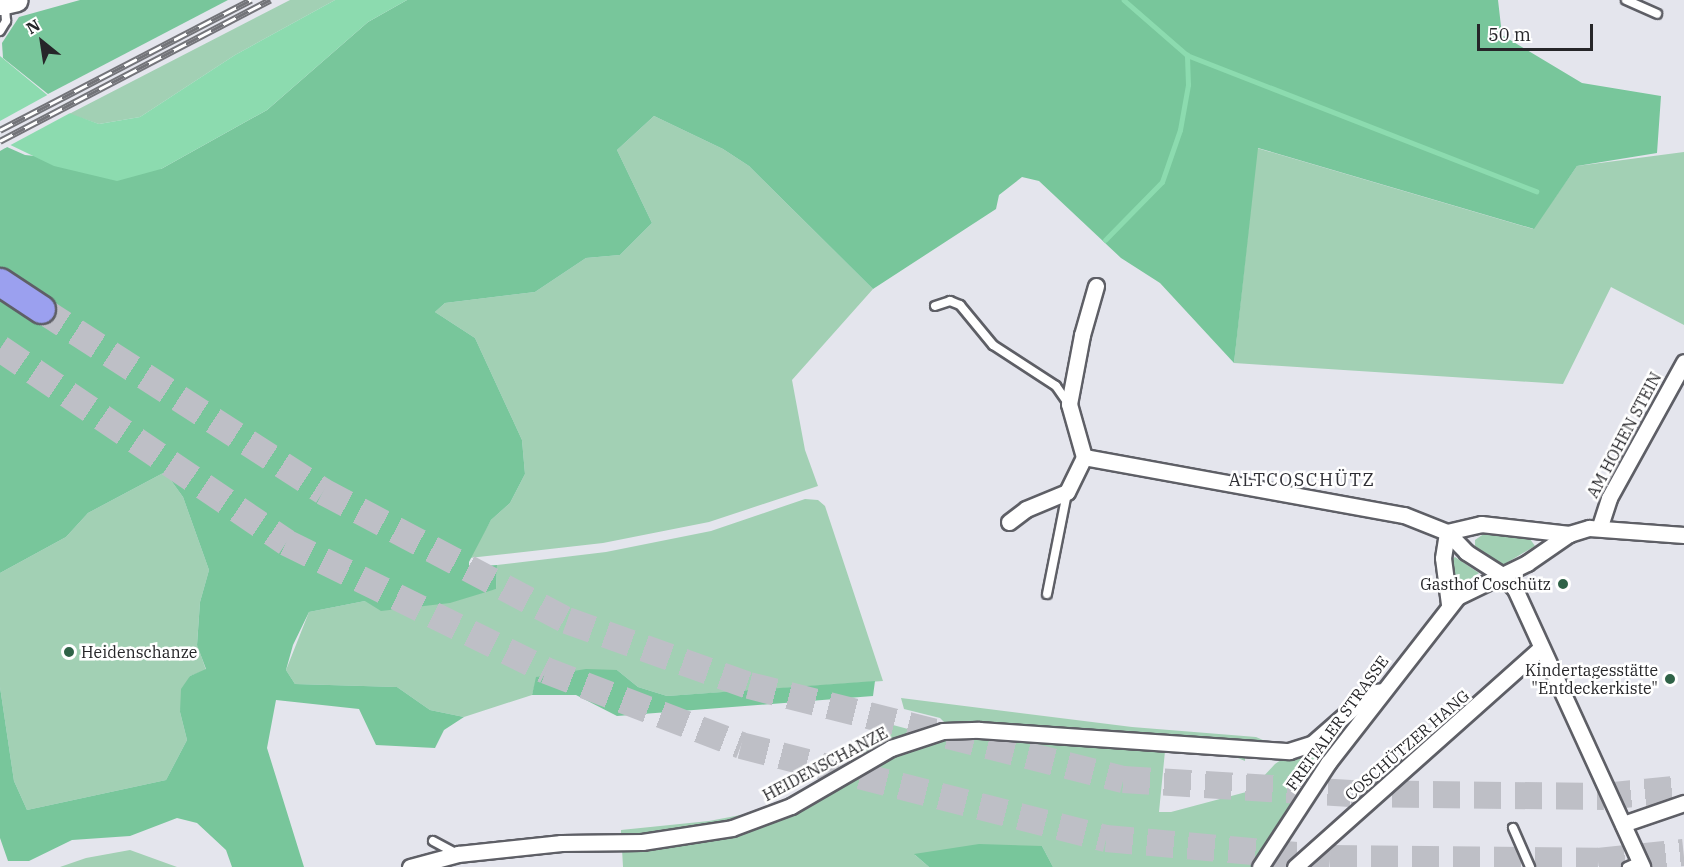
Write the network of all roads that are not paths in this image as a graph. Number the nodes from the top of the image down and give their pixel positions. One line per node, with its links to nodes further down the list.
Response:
1 (1626, 0): 3 (lane)
2 (7, 2): 4 (lane)
3 (1658, 14)
4 (0, 32)
5 (0, 282): 8 (highway)
6 (1096, 286): 10 (street)
7 (935, 306): 10 (lane)
8 (41, 309)
9 (1684, 362): 14 (street, AM HOHEN STEIN)
10 (1069, 404): 11 (street)
11 (1084, 457): 12 (street); 15 (street)
12 (1067, 492): 13 (street); 19 (lane)
13 (1009, 522)
14 (1600, 526): 16 (street); 17 (street)
15 (1448, 532): 16 (street); 18 (street); 20 (street)
16 (1569, 534): 18 (street)
17 (1684, 535)
18 (1502, 575): 20 (street); 21 (street)
19 (1047, 594)
20 (1449, 604): 22 (street, FREITALER STRASSE)
21 (1541, 648): 24 (street); 31 (street, COSCHÜTZER HANG)
22 (1382, 691): 27 (street, HEIDENSCHANZE); 30 (street, FREITALER STRASSE)
23 (1684, 803): 24 (street)
24 (1623, 824): 28 (street)
25 (1513, 828): 32 (lane)
26 (433, 841): 27 (lane)
27 (458, 854): 29 (street, HEIDENSCHANZE)
28 (1636, 865)
29 (410, 867)
30 (1260, 867)
31 (1295, 867)
32 (1530, 867)

